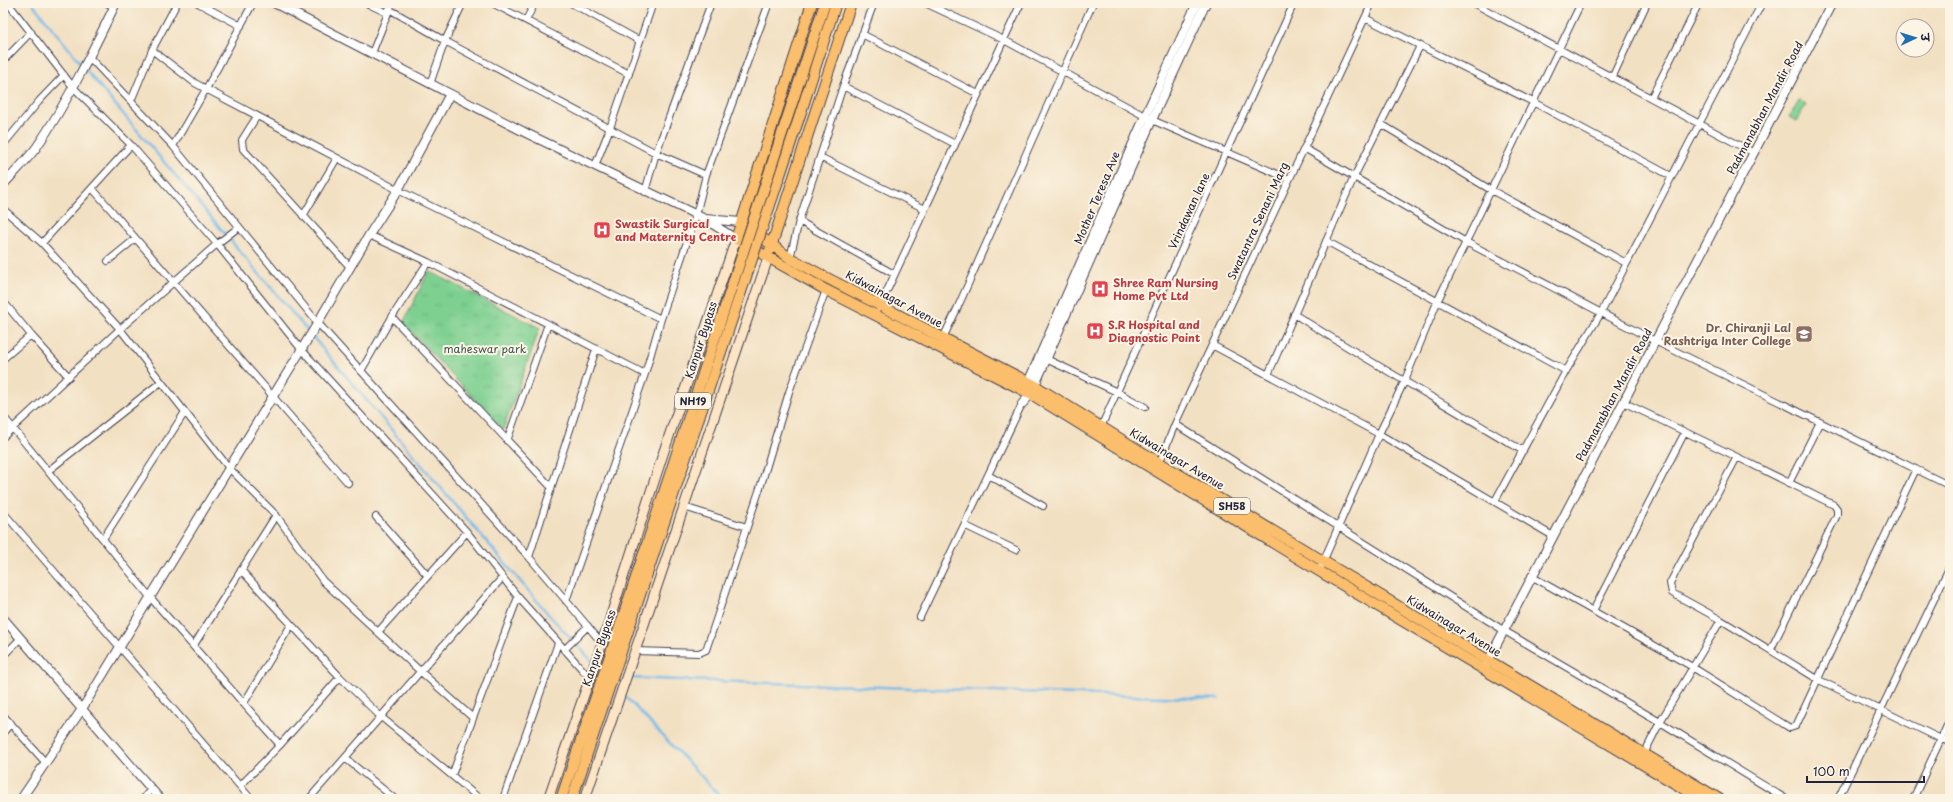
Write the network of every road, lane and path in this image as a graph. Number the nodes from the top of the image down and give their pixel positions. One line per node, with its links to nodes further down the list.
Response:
1 (8, 3): 38 (street)
2 (107, 3): 33 (street)
3 (178, 3): 45 (street)
4 (198, 3): 37 (street)
5 (254, 3): 37 (street)
6 (274, 3): 46 (street)
7 (366, 3): 34 (street)
8 (463, 3): 41 (street)
9 (492, 3): 36 (street)
10 (535, 3): 36 (street)
11 (571, 3): 42 (street)
12 (653, 3): 42 (street)
13 (711, 3): 72 (street)
14 (769, 3): 78 (street)
15 (812, 3): 92 (main road)
16 (825, 3): 242 (main road, Kanpur Bypass / NH19, bridge)
17 (836, 3): 243 (main road, Kanpur Bypass / NH19, bridge)
18 (851, 3): 101 (main road)
19 (874, 3): 39 (street)
20 (1021, 3): 40 (street)
21 (1093, 3): 49 (street)
22 (1197, 3): 63 (street)
23 (1206, 3): 63 (street)
24 (1294, 3): 73 (street, Vrindawan lane)
25 (1372, 3): 35 (street, Swatantra Senani Marg)
26 (1474, 3): 44 (street)
27 (1581, 3): 44 (street)
28 (1647, 3): 52 (street)
29 (1699, 3): 59 (street)
30 (1762, 3): 64 (street)
31 (1832, 3): 74 (street, Padmanabhan Mandir Road)
32 (928, 4): 40 (street)
33 (115, 5): 47 (street)
34 (390, 8): 41 (street); 46 (street)
35 (1365, 18): 43 (street); 71 (street, Swatantra Senani Marg)
36 (526, 20): 50 (street)
37 (241, 26): 56 (street)
38 (31, 32): 48 (street); 51 (street)
39 (862, 34): 55 (street); 58 (street)
40 (1004, 40): 49 (street); 58 (street)
41 (445, 41): 53 (street); 66 (street)
42 (640, 41): 50 (street)
43 (1420, 46): 61 (street); 65 (street)
44 (1559, 49): 52 (street); 61 (street)
45 (152, 50): 56 (street); 60 (street)
46 (372, 53): 53 (street)
47 (88, 60): 54 (street); 60 (street)
48 (3, 62)
49 (1062, 72): 63 (street); 123 (street)
50 (628, 74): 66 (street)
51 (64, 75): 54 (street); 68 (street)
52 (1612, 78): 59 (street)
53 (430, 84): 57 (street)
54 (74, 86): 69 (street); 82 (street)
55 (843, 86): 67 (street); 75 (street)
56 (206, 89): 62 (street); 70 (street)
57 (450, 94): 77 (street); 84 (street)
58 (978, 94): 67 (street)
59 (1651, 98): 64 (street)
60 (131, 101): 70 (street)
61 (1533, 102): 79 (street); 85 (street)
62 (257, 116): 76 (street); 89 (street)
63 (1148, 118): 73 (street); 128 (street)
64 (1698, 123): 74 (street); 79 (street)
65 (1381, 124): 80 (street); 85 (street)
66 (610, 128): 72 (street); 77 (street)
67 (955, 144): 88 (street)
68 (3, 145)
69 (131, 145): 83 (street); 97 (street)
70 (172, 146): 93 (street)
71 (1304, 148): 80 (street); 81 (street, Swatantra Senani Marg)
72 (656, 153): 78 (street); 86 (street)
73 (1226, 153): 81 (street); 138 (street, Vrindawan lane)
74 (1754, 153): 124 (street, Padmanabhan Mandir Road)
75 (820, 157): 88 (street); 91 (street)
76 (337, 158): 84 (street); 89 (street)
77 (595, 166): 86 (street)
78 (706, 175): 90 (street)
79 (1671, 176): 106 (street)
80 (1354, 177): 98 (street); 99 (street)
81 (1289, 179): 125 (street, Swatantra Senani Marg)
82 (3, 185)
83 (92, 188): 95 (street); 100 (street)
84 (398, 190): 94 (street); 118 (street)
85 (1491, 190): 99 (street); 106 (street)
86 (645, 192): 90 (street)
87 (3, 208): 100 (street)
88 (924, 209): 108 (street)
89 (303, 216): 107 (street)
90 (699, 217): 92 (street); 96 (street); 118 (street)
91 (799, 221): 103 (street); 108 (street)
92 (741, 222): 96 (main road); 101 (main road, Kidwainagar Avenue / SH58)
93 (237, 229): 97 (street); 120 (street)
94 (369, 235): 105 (street); 107 (street)
95 (135, 239): 104 (street); 109 (street)
96 (736, 239): 102 (main road, Kidwainagar Avenue / SH58); 199 (main road)
97 (219, 242): 109 (street); 126 (street)
98 (1326, 242): 111 (street); 115 (street)
99 (1466, 242): 111 (street); 114 (street)
100 (42, 243): 121 (street)
101 (772, 246): 102 (main road); 103 (main road, Kidwainagar Avenue / SH58)
102 (768, 258): 110 (main road, Kidwainagar Avenue / SH58); 166 (main road)
103 (790, 258): 113 (main road, Kidwainagar Avenue / SH58)
104 (108, 261)
105 (428, 262): 117 (street); 119 (street)
106 (1626, 263): 114 (street)
107 (350, 267): 120 (street)
108 (894, 274): 113 (street)
109 (174, 282): 121 (street); 139 (street)
110 (826, 290): 116 (main road, Kidwainagar Avenue / SH58); 171 (street)
111 (1438, 300): 131 (street); 135 (street)
112 (3, 301): 122 (street)
113 (880, 306): 116 (street); 123 (main road, Kidwainagar Avenue / SH58)
114 (1601, 313): 124 (street); 131 (street)
115 (1294, 314): 133 (street); 135 (street)
116 (875, 315): 137 (main road, Kidwainagar Avenue / SH58)
117 (392, 317): 130 (street); 152 (street)
118 (660, 319): 132 (street)
119 (548, 324): 127 (street); 152 (street)
120 (316, 325): 126 (street); 130 (street)
121 (120, 329): 134 (street); 136 (street)
122 (31, 335): 129 (street); 134 (street)
123 (943, 338): 137 (main road, Kidwainagar Avenue / SH58)
124 (1655, 341): 140 (street, Padmanabhan Mandir Road); 145 (street)
125 (1212, 345): 133 (street); 146 (street, Swatantra Senani Marg)
126 (302, 347): 139 (street); 173 (street)
127 (596, 349): 132 (street); 163 (street)
128 (1043, 357): 137 (street); 138 (street)
129 (3, 359)
130 (361, 371): 177 (street)
131 (1566, 371): 153 (street)
132 (644, 374): 187 (street)
133 (1268, 375): 150 (street)
134 (68, 377): 148 (street)
135 (1405, 380): 150 (street); 153 (street)
136 (161, 382): 143 (street); 158 (street)
137 (1029, 388): 141 (street); 147 (main road, Kidwainagar Avenue / SH58); 155 (main road, Kidwainagar Avenue / SH58)
138 (1117, 392): 142 (street); 147 (street, Vrindawan lane)
139 (272, 396): 156 (street); 160 (street)
140 (1623, 402): 149 (street); 174 (street, Padmanabhan Mandir Road)
141 (1022, 404): 159 (street)
142 (1145, 407)
143 (185, 412): 156 (street); 175 (street)
144 (3, 416): 148 (street)
145 (1820, 422): 157 (street); 161 (street)
146 (1175, 424): 155 (street, Swatantra Senani Marg); 172 (street)
147 (1102, 427): 155 (main road, Kidwainagar Avenue / SH58)
148 (13, 428): 151 (street); 158 (street)
149 (1685, 432): 154 (street); 188 (street)
150 (1379, 434): 164 (street); 172 (street)
151 (3, 437)
152 (507, 441): 163 (street)
153 (1523, 450): 164 (street)
154 (1737, 457): 161 (street); 191 (street)
155 (1158, 467): 178 (main road, Kidwainagar Avenue / SH58); 181 (main road, Kidwainagar Avenue / SH58)
156 (229, 468): 168 (street); 185 (street)
157 (1916, 469): 162 (street); 211 (street)
158 (48, 471): 175 (street)
159 (988, 475): 165 (street); 170 (street)
160 (348, 482)
161 (1789, 483): 201 (street)
162 (1950, 486)
163 (551, 487): 177 (street)
164 (1495, 501): 174 (street)
165 (1043, 506)
166 (684, 507): 171 (street); 203 (main road)
167 (3, 512): 200 (street)
168 (276, 515): 180 (street); 195 (street)
169 (376, 517): 182 (street)
170 (964, 525): 176 (street); 189 (street)
171 (747, 527): 203 (street)
172 (1340, 527): 178 (street); 194 (street)
173 (467, 532): 182 (street); 184 (street)
174 (1553, 536): 183 (street, Padmanabhan Mandir Road)
175 (103, 539): 185 (street)
176 (1016, 550)
177 (529, 557): 187 (street)
178 (1325, 561): 181 (street); 205 (main road, Kidwainagar Avenue / SH58)
179 (1950, 566): 214 (street)
180 (241, 570): 192 (street); 198 (street)
181 (1319, 572): 207 (main road, Kidwainagar Avenue / SH58)
182 (428, 576): 195 (street)
183 (1531, 576): 188 (street); 194 (street, Padmanabhan Mandir Road)
184 (502, 578): 186 (street); 208 (street)
185 (150, 597): 198 (street); 200 (street)
186 (518, 597): 197 (street); 217 (street)
187 (566, 601): 193 (street)
188 (1594, 611): 206 (street)
189 (920, 616)
190 (3, 618): 196 (street)
191 (1721, 620): 201 (street); 206 (street)
192 (291, 625): 210 (street); 212 (street)
193 (588, 626): 199 (street); 202 (street)
194 (1503, 630): 205 (street, Padmanabhan Mandir Road); 219 (street)
195 (378, 632): 208 (street)
196 (21, 638): 204 (street); 213 (street)
197 (558, 643): 202 (street); 240 (street)
198 (194, 644): 212 (street)
199 (601, 646): 209 (main road)
200 (119, 647): 213 (street); 229 (street)
201 (1771, 649): 211 (street)
202 (564, 650): 209 (street)
203 (635, 651): 244 (main road)
204 (3, 656)
205 (1489, 660): 207 (street, Padmanabhan Mandir Road); 226 (main road, Kidwainagar Avenue / SH58)
206 (1693, 667): 211 (street); 219 (street)
207 (1484, 670): 226 (main road, Kidwainagar Avenue / SH58)
208 (421, 672): 216 (street); 217 (street)
209 (591, 673): 241 (main road)
210 (340, 678): 216 (street); 224 (street)
211 (1819, 680): 214 (street)
212 (244, 703): 224 (street)
213 (82, 709): 227 (street); 230 (street)
214 (1881, 709): 222 (street); 248 (street)
215 (3, 715): 220 (street)
216 (380, 716): 225 (street); 228 (street)
217 (474, 718): 228 (street)
218 (1950, 719): 222 (street)
219 (1660, 722): 226 (street); 247 (street)
220 (11, 723): 221 (street); 227 (street)
221 (3, 733)
222 (1941, 739): 223 (street); 249 (street)
223 (1950, 742)
224 (280, 745): 229 (street)
225 (345, 758): 231 (street); 236 (street)
226 (1642, 758): 245 (main road, Kidwainagar Avenue / SH58); 246 (main road, Kidwainagar Avenue / SH58)
227 (46, 763): 232 (street)
228 (452, 775): 239 (street)
229 (240, 786): 235 (street)
230 (151, 789): 233 (street); 234 (street)
231 (386, 792): 237 (street); 238 (street)
232 (21, 799)
233 (143, 799)
234 (160, 799)
235 (251, 799)
236 (308, 799)
237 (384, 799)
238 (395, 799)
239 (480, 799)
240 (503, 799)
241 (548, 799)
242 (561, 799)
243 (572, 799)
244 (585, 799)
245 (1701, 799)
246 (1719, 799)
247 (1786, 799)
248 (1838, 799)
249 (1913, 799)

